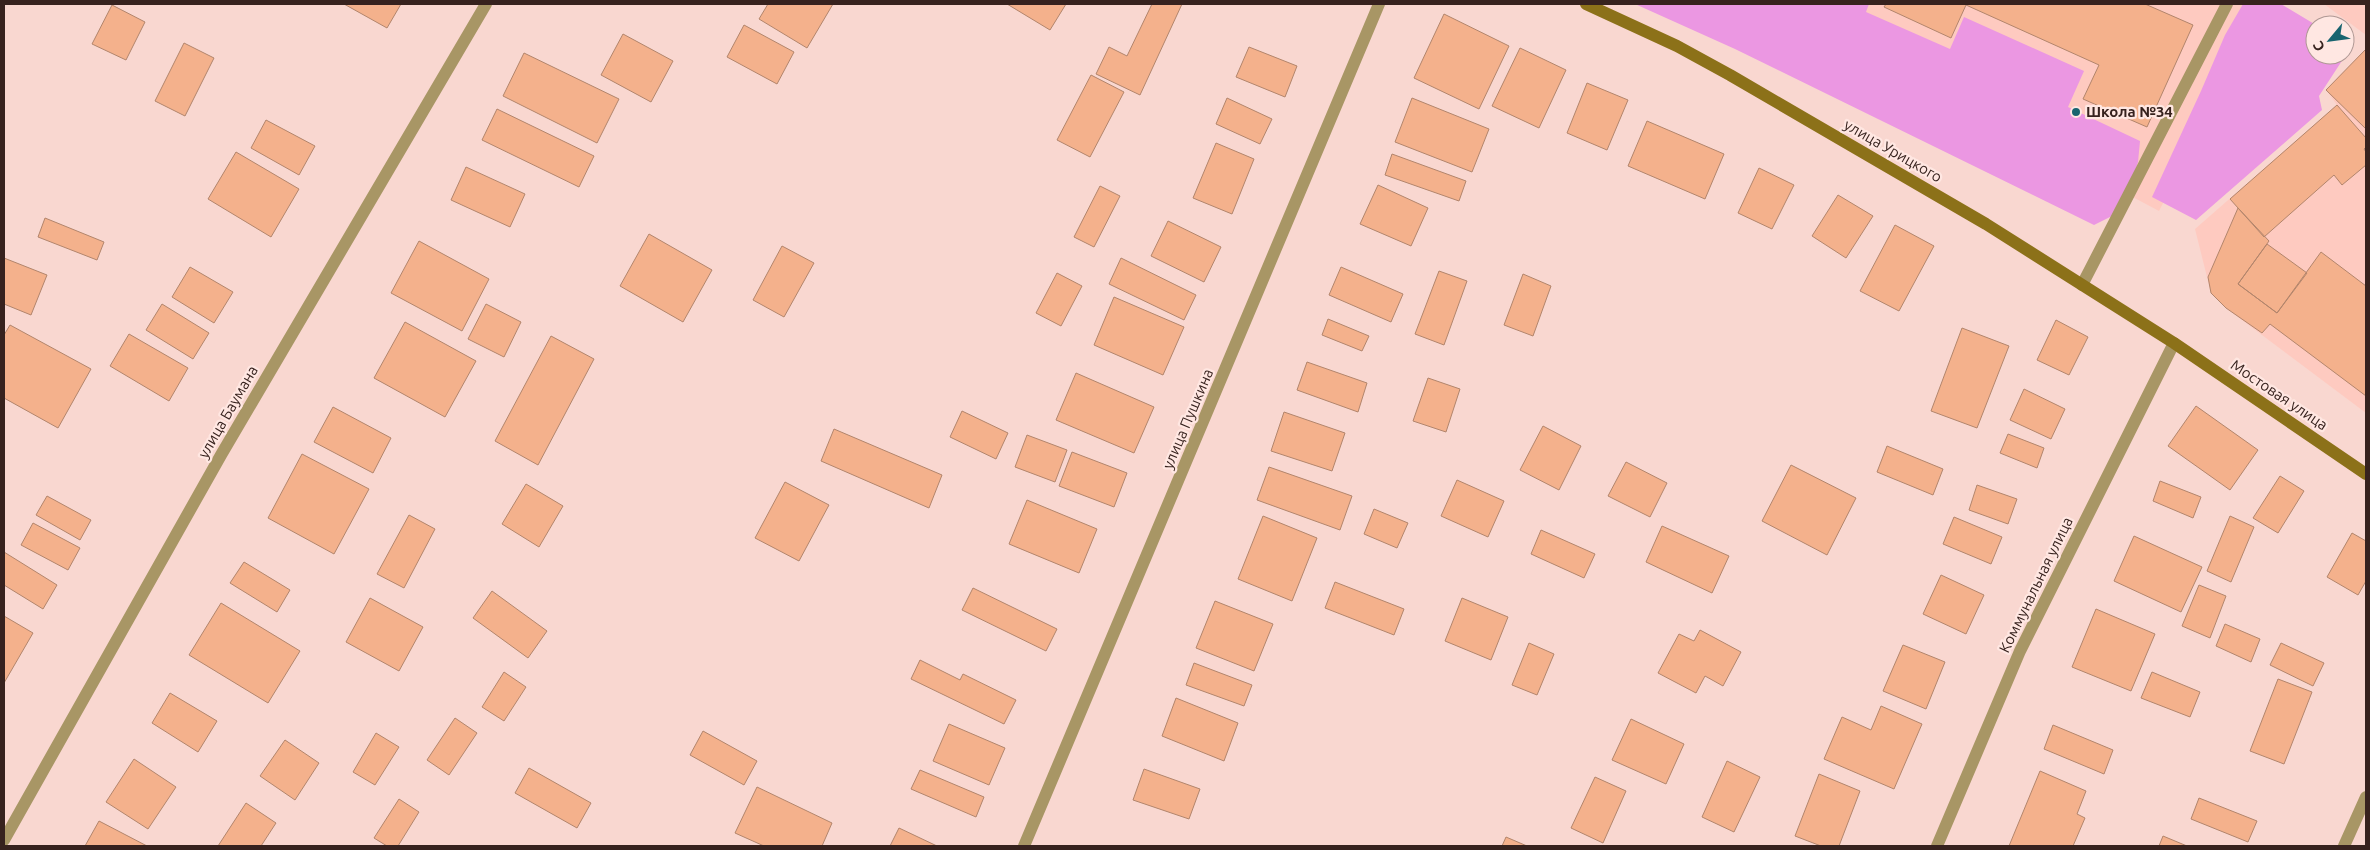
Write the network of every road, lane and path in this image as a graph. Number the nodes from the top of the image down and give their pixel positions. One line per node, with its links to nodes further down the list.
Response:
1 (486, 4): 9 (street, улица Баумана)
2 (1379, 4): 10 (street, улица Пушкина)
3 (1586, 4): 5 (main road, улица Урицкого)
4 (2228, 4): 5 (street)
5 (2082, 285): 6 (main road, улица Урицкого)
6 (2174, 343): 7 (main road, Мостовая улица); 11 (street, Коммунальная улица)
7 (2366, 474)
8 (2366, 797): 12 (street)
9 (4, 840)
10 (1024, 846)
11 (1937, 846)
12 (2344, 846)

